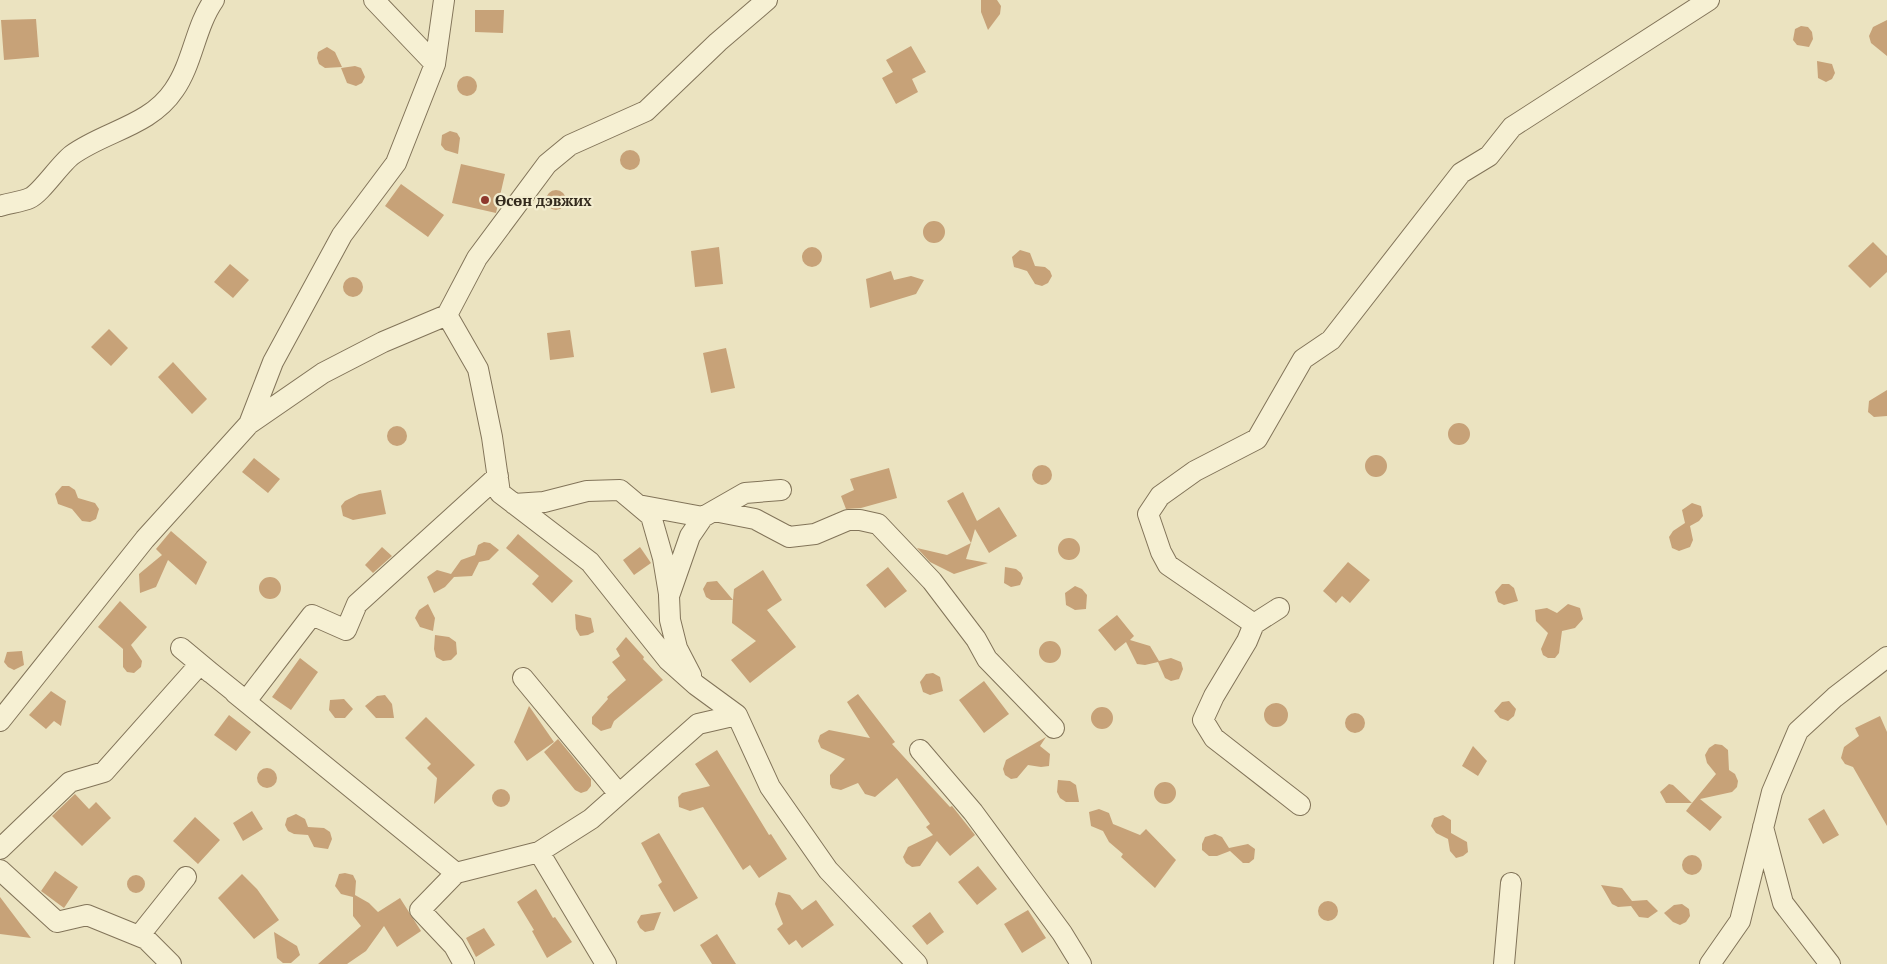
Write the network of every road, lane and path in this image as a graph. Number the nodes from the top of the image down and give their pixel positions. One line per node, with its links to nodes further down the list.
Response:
1 (214, 0): 7 (street)
2 (374, 0): 6 (street)
3 (444, 0): 6 (street)
4 (767, 0): 8 (street)
5 (1709, 0): 17 (street)
6 (436, 64): 9 (street)
7 (0, 206)
8 (447, 315): 9 (street); 10 (street)
9 (249, 424): 24 (street)
10 (498, 476): 12 (street); 20 (street)
11 (781, 490): 14 (street)
12 (514, 504): 13 (street); 22 (street)
13 (638, 505): 14 (street); 15 (street)
14 (709, 514): 15 (street); 25 (street)
15 (669, 596): 22 (street)
16 (1279, 608): 17 (street)
17 (1254, 624): 28 (street)
18 (180, 648): 20 (street)
19 (1887, 658): 29 (street)
20 (200, 664): 30 (street); 33 (street)
21 (523, 678): 27 (street)
22 (696, 686): 23 (street)
23 (737, 715): 27 (street); 40 (street)
24 (0, 720)
25 (1054, 728)
26 (920, 750): 41 (street)
27 (619, 794): 31 (street)
28 (1300, 805)
29 (1763, 825): 43 (street); 44 (street)
30 (0, 849)
31 (539, 852): 33 (street); 39 (street)
32 (0, 870): 36 (street)
33 (456, 873): 38 (street)
34 (186, 878): 36 (street)
35 (1511, 883): 42 (street)
36 (139, 936): 37 (street)
37 (171, 964)
38 (464, 964)
39 (606, 964)
40 (917, 964)
41 (1080, 964)
42 (1504, 964)
43 (1710, 964)
44 (1830, 964)

